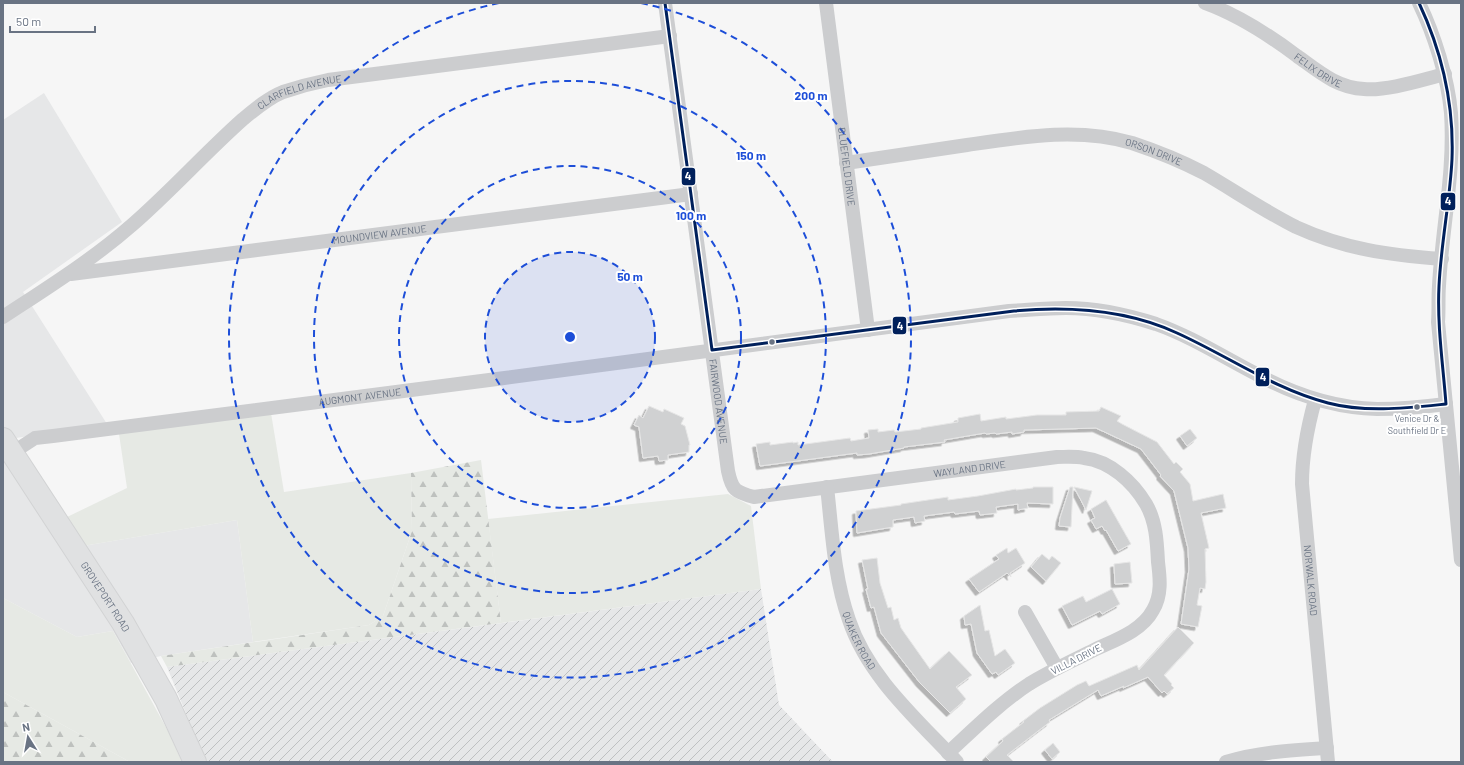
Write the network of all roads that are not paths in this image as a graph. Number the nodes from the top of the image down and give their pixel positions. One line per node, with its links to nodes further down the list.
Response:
1 (665, 3): 5 (street, FAIRWOOD AVENUE)
2 (826, 3): 7 (street, BLUEFIELD DRIVE)
3 (1205, 3): 6 (street, FELIX DRIVE)
4 (1418, 3): 6 (street)
5 (670, 36): 8 (street, FAIRWOOD AVENUE); 10 (street, CLARFIELD AVENUE)
6 (1445, 74): 9 (street)
7 (846, 163): 9 (street, ORSON DRIVE); 12 (street, BLUEFIELD DRIVE)
8 (691, 194): 10 (street, MOUNDVIEW AVENUE); 13 (street, FAIRWOOD AVENUE)
9 (1442, 259): 15 (street)
10 (69, 274): 11 (street, CLARFIELD AVENUE)
11 (3, 317)
12 (868, 330): 13 (street, AUGMONT AVENUE); 14 (street, AUGMONT AVENUE)
13 (712, 350): 16 (street, AUGMONT AVENUE); 18 (street, FAIRWOOD AVENUE)
14 (1315, 400): 15 (street, AUGMONT AVENUE); 23 (street, NORWALK ROAD)
15 (1446, 404): 20 (street)
16 (8, 446): 25 (main road, GROVEPORT ROAD)
17 (827, 487): 18 (street, WAYLAND DRIVE); 19 (street, WAYLAND DRIVE); 24 (street, QUAKER ROAD)
18 (735, 490)
19 (1157, 545): 22 (street, VILLA DRIVE)
20 (1461, 560)
21 (1025, 612): 22 (street)
22 (1057, 668): 24 (street, VILLA DRIVE)
23 (1328, 755): 26 (street)
24 (953, 757)
25 (195, 762)
26 (1226, 762)

